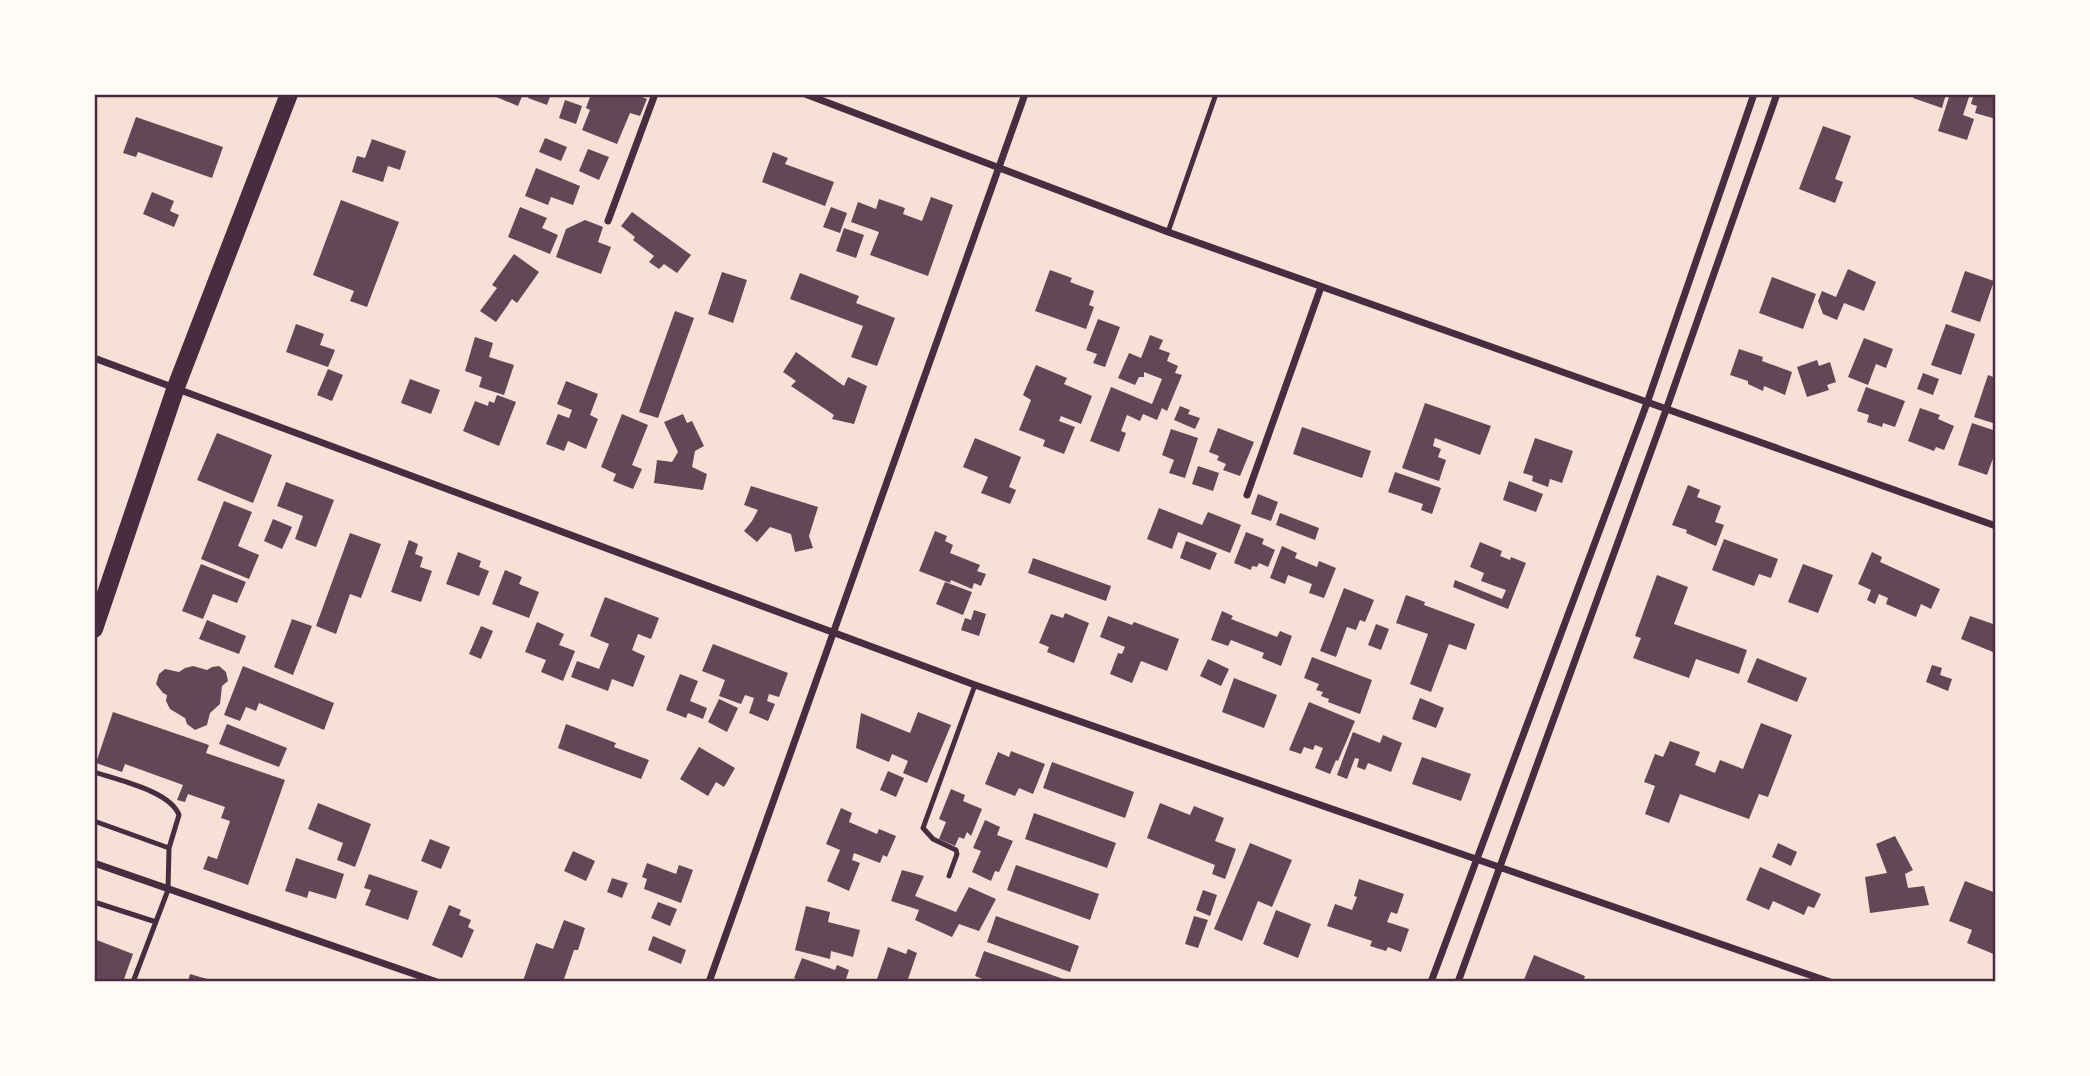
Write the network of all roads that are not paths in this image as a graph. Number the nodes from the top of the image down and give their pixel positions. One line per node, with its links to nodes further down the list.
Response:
1 (289, 94): 13 (highway)
2 (655, 94): 9 (street)
3 (805, 94): 8 (street)
4 (1025, 94): 8 (street)
5 (1216, 94): 10 (lane)
6 (1755, 94): 14 (street)
7 (1777, 94): 15 (street)
8 (999, 167): 10 (street); 19 (street)
9 (608, 221)
10 (1168, 233): 11 (street)
11 (1321, 287): 14 (street); 16 (street)
12 (94, 358): 13 (street)
13 (176, 387): 18 (highway); 19 (street)
14 (1647, 403): 15 (street); 24 (street)
15 (1666, 410): 17 (street); 26 (street)
16 (1247, 495)
17 (1996, 526)
18 (94, 629)
19 (832, 630): 20 (street); 33 (street)
20 (975, 685): 24 (street); 27 (lane)
21 (94, 772): 23 (lane)
22 (94, 821): 23 (lane)
23 (169, 848): 28 (lane)
24 (1477, 859): 26 (street); 34 (street)
25 (94, 863): 28 (street)
26 (1500, 867): 35 (street); 36 (street)
27 (949, 876)
28 (168, 890): 30 (lane); 32 (street)
29 (94, 902): 30 (lane)
30 (156, 922): 31 (lane)
31 (133, 982)
32 (437, 982)
33 (709, 982)
34 (1432, 982)
35 (1458, 982)
36 (1830, 982)

